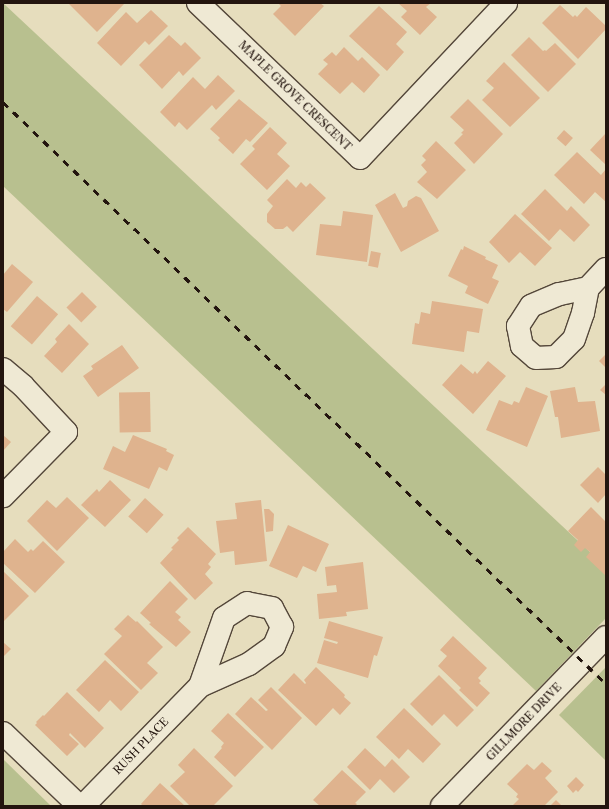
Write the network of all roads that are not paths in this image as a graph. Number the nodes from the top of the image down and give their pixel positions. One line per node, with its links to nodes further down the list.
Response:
1 (198, 3): 2 (street, MAPLE GROVE CRESCENT)
2 (506, 3)
3 (606, 269): 4 (street)
4 (588, 288)
5 (3, 369): 6 (street)
6 (3, 496)
7 (606, 638): 12 (street, GILLMORE DRIVE)
8 (200, 686): 11 (street, RUSH PLACE)
9 (3, 733): 10 (street)
10 (79, 806)
11 (83, 806)
12 (442, 806)

